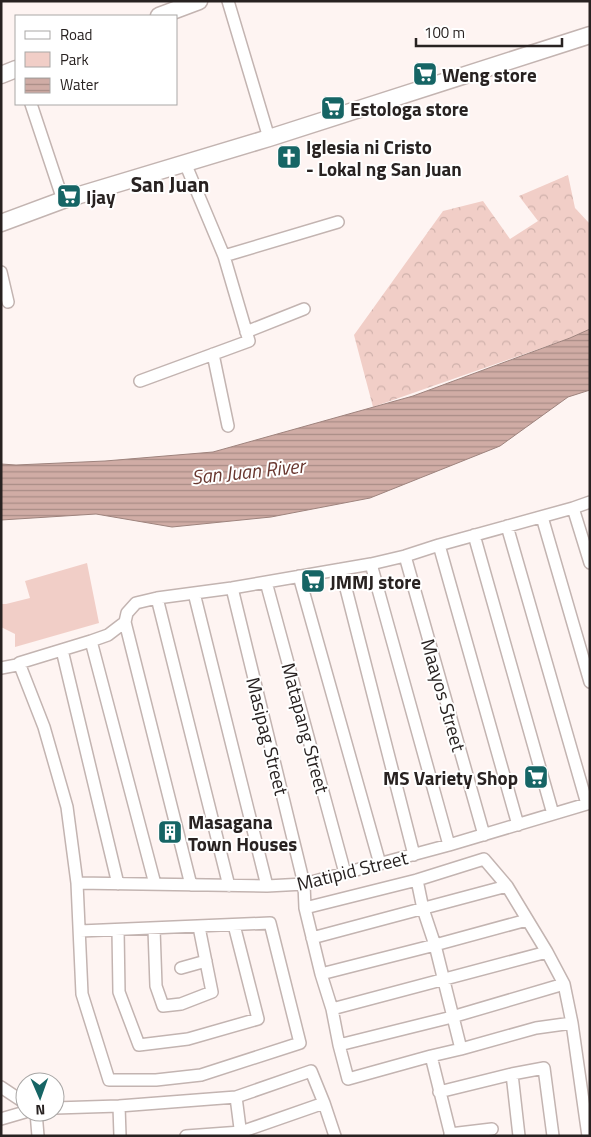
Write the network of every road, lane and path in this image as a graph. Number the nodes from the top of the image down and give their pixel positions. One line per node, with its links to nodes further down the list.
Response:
1 (199, 1): 3 (main road)
2 (228, 1): 8 (street)
3 (162, 15)
4 (590, 36): 8 (main road)
5 (15, 69): 6 (main road)
6 (1, 75)
7 (31, 105): 10 (street)
8 (269, 138): 9 (main road)
9 (185, 163): 10 (main road); 13 (street)
10 (63, 200): 12 (main road)
11 (338, 222): 13 (street)
12 (1, 223)
13 (224, 256): 17 (street)
14 (1, 272): 15 (street)
15 (8, 302)
16 (304, 309): 17 (street)
17 (246, 332): 18 (street)
18 (213, 354): 19 (street); 20 (street)
19 (140, 381)
20 (228, 426)
21 (590, 502): 22 (street)
22 (573, 508): 23 (street); 28 (street)
23 (542, 517): 24 (street); 41 (street)
24 (507, 526): 25 (street); 42 (street)
25 (474, 536): 26 (street); 43 (street)
26 (439, 545): 27 (street); 44 (street)
27 (405, 556): 29 (street); 45 (street, Maayos Street)
28 (590, 563)
29 (371, 564): 30 (street); 46 (street)
30 (341, 569): 31 (street); 47 (street)
31 (299, 576): 32 (street); 48 (street)
32 (266, 582): 33 (street); 49 (street, Matapang Street)
33 (232, 588): 34 (street); 54 (street, Masipag Street)
34 (194, 593): 35 (street); 57 (street)
35 (157, 598): 36 (street); 56 (street)
36 (125, 622): 37 (street); 55 (street)
37 (92, 641): 38 (street); 53 (street)
38 (62, 650): 51 (street); 52 (street)
39 (17, 665): 40 (street)
40 (1, 668)
41 (590, 682)
42 (588, 803): 43 (street, Matipid Street)
43 (552, 814): 44 (street, Matipid Street)
44 (518, 825): 45 (street, Matipid Street)
45 (484, 835): 46 (street, Matipid Street)
46 (449, 845): 47 (street, Matipid Street)
47 (414, 854): 48 (street, Matipid Street)
48 (380, 864): 49 (street, Matipid Street)
49 (345, 874): 54 (street, Matipid Street)
50 (417, 880): 58 (street); 59 (street); 60 (street)
51 (78, 883): 52 (street, Matipid Street); 66 (street)
52 (118, 884): 53 (street, Matipid Street)
53 (155, 884): 55 (street, Matipid Street)
54 (304, 884): 57 (street, Matipid Street); 59 (street, Masipag Street)
55 (191, 885): 56 (street, Matipid Street)
56 (229, 886): 57 (street, Matipid Street)
57 (267, 886)
58 (507, 886): 60 (street); 61 (street)
59 (305, 908): 67 (street, Masipag Street)
60 (423, 908): 67 (street); 68 (street)
61 (527, 920): 68 (street); 69 (street)
62 (234, 925): 63 (street); 65 (street); 66 (street)
63 (199, 927): 64 (street); 70 (street)
64 (154, 929): 65 (street); 70 (street)
65 (118, 930): 66 (street)
66 (80, 931)
67 (312, 938): 72 (street, Masipag Street)
68 (435, 945): 72 (street); 73 (street)
69 (547, 952): 73 (street); 74 (street)
70 (206, 961): 71 (street)
71 (181, 968)
72 (321, 974): 75 (street, Masipag Street)
73 (443, 979): 75 (street); 76 (street)
74 (564, 984): 76 (street); 77 (street)
75 (332, 1009): 78 (street, Masipag Street)
76 (452, 1016): 78 (street); 79 (street)
77 (572, 1023): 79 (street); 101 (street)
78 (339, 1045): 80 (street, Masipag Street)
79 (461, 1049): 80 (street)
80 (430, 1056): 83 (street)
81 (512, 1074): 83 (street); 99 (street); 100 (street)
82 (1, 1088): 85 (street)
83 (439, 1092): 94 (street)
84 (236, 1096): 86 (street); 87 (street); 93 (street)
85 (15, 1097)
86 (324, 1103): 93 (street); 98 (street)
87 (119, 1106): 88 (street); 96 (street)
88 (65, 1108)
89 (15, 1115): 90 (street)
90 (1, 1119)
91 (37, 1122): 95 (street)
92 (492, 1129): 94 (street)
93 (241, 1134): 97 (street)
94 (451, 1135)
95 (38, 1136)
96 (120, 1136)
97 (186, 1136)
98 (335, 1136)
99 (519, 1136)
100 (553, 1136)
101 (588, 1136)

